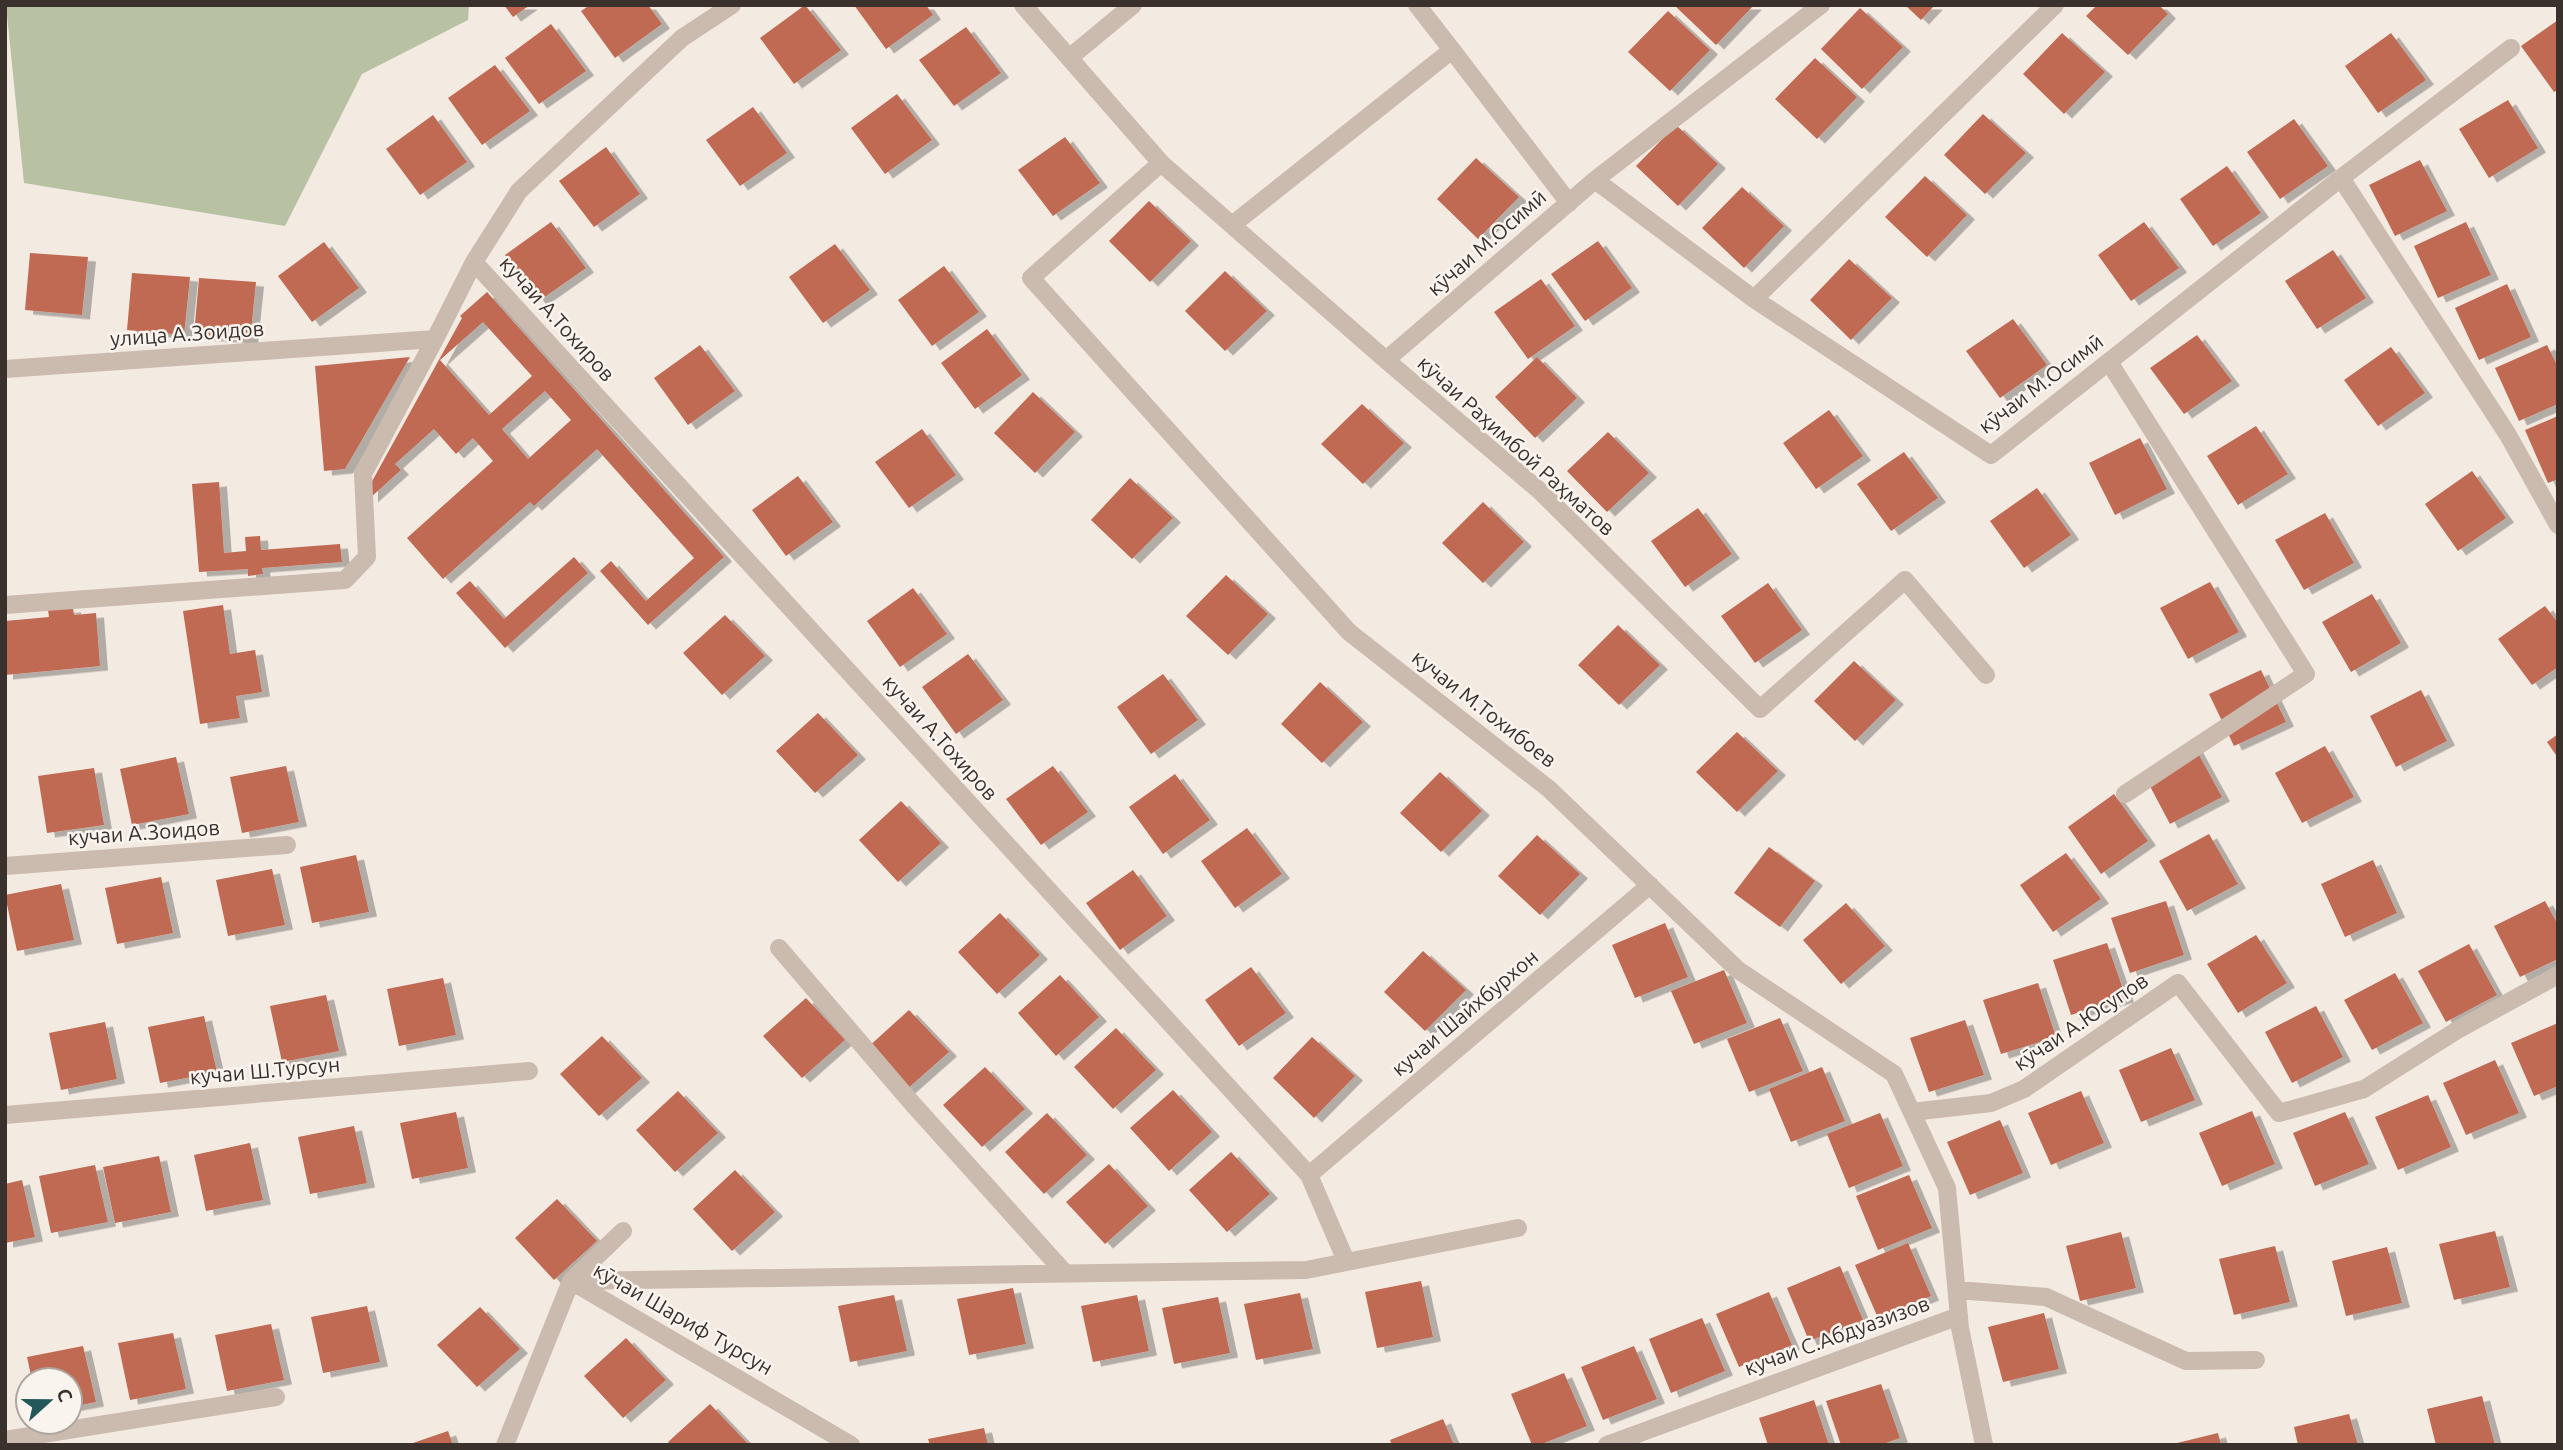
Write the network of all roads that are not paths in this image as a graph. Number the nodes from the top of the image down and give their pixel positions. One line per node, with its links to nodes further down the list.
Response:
1 (732, 5): 15 (street)
2 (1023, 5): 9 (street, кӯчаи Раҳимбой Раҳматов)
3 (1133, 5): 9 (street)
4 (1417, 5): 8 (street)
5 (1821, 5): 12 (street)
6 (2056, 5): 16 (street)
7 (2511, 48): 11 (street, кӯчаи М.Осимӣ)
8 (1452, 50): 13 (street); 14 (street)
9 (1069, 58): 10 (street, кӯчаи Раҳимбой Раҳматов)
10 (1161, 163): 14 (street, кӯчаи Раҳимбой Раҳматов); 27 (street, кучаи М.Тохибоев)
11 (2342, 178): 19 (street, кӯчаи М.Осимӣ); 21 (street)
12 (1595, 180): 13 (street, кӯчаи М.Осимӣ); 16 (street, кӯчаи М.Осимӣ)
13 (1569, 203): 18 (street, кӯчаи М.Осимӣ)
14 (1231, 225): 18 (street, кӯчаи Раҳимбой Раҳматов)
15 (474, 262): 17 (street); 33 (street, кучаи А.Тохиров)
16 (1754, 299): 19 (street, кӯчаи М.Осимӣ)
17 (435, 339): 20 (street, улица А.Зоидов); 22 (street)
18 (1386, 360): 23 (street, кӯчаи Раҳимбой Раҳматов)
19 (2109, 362): 24 (street)
20 (5, 369)
21 (2558, 525)
22 (5, 605)
23 (1986, 676)
24 (2126, 794)
25 (287, 845): 26 (street, кучаи А.Зоидов)
26 (5, 866)
27 (1650, 885): 31 (street, кучаи М.Тохибоев); 33 (street, кучаи Шайхбурхон)
28 (779, 948): 37 (street)
29 (2558, 975): 31 (street, кӯчаи А.Юсупов)
30 (529, 1071): 32 (street, кучаи Ш.Турсун)
31 (1912, 1112): 39 (street, кучаи М.Тохибоев)
32 (5, 1115)
33 (1309, 1175): 36 (street, кучаи А.Тохиров)
34 (1518, 1228): 36 (street)
35 (622, 1231): 38 (street)
36 (1346, 1261): 37 (street)
37 (1065, 1273): 38 (street)
38 (571, 1281): 44 (street, кӯчаи Шариф Турсун); 45 (street, кӯчаи Шариф Турсун)
39 (1957, 1290): 40 (street, кучаи М.Тохибоев); 41 (street)
40 (1959, 1316): 46 (street, кучаи С.Абдуазизов); 47 (street, кучаи С.Абдуазизов)
41 (2256, 1360)
42 (276, 1397): 43 (street)
43 (5, 1440)
44 (505, 1445)
45 (851, 1445)
46 (1607, 1445)
47 (1984, 1445)

